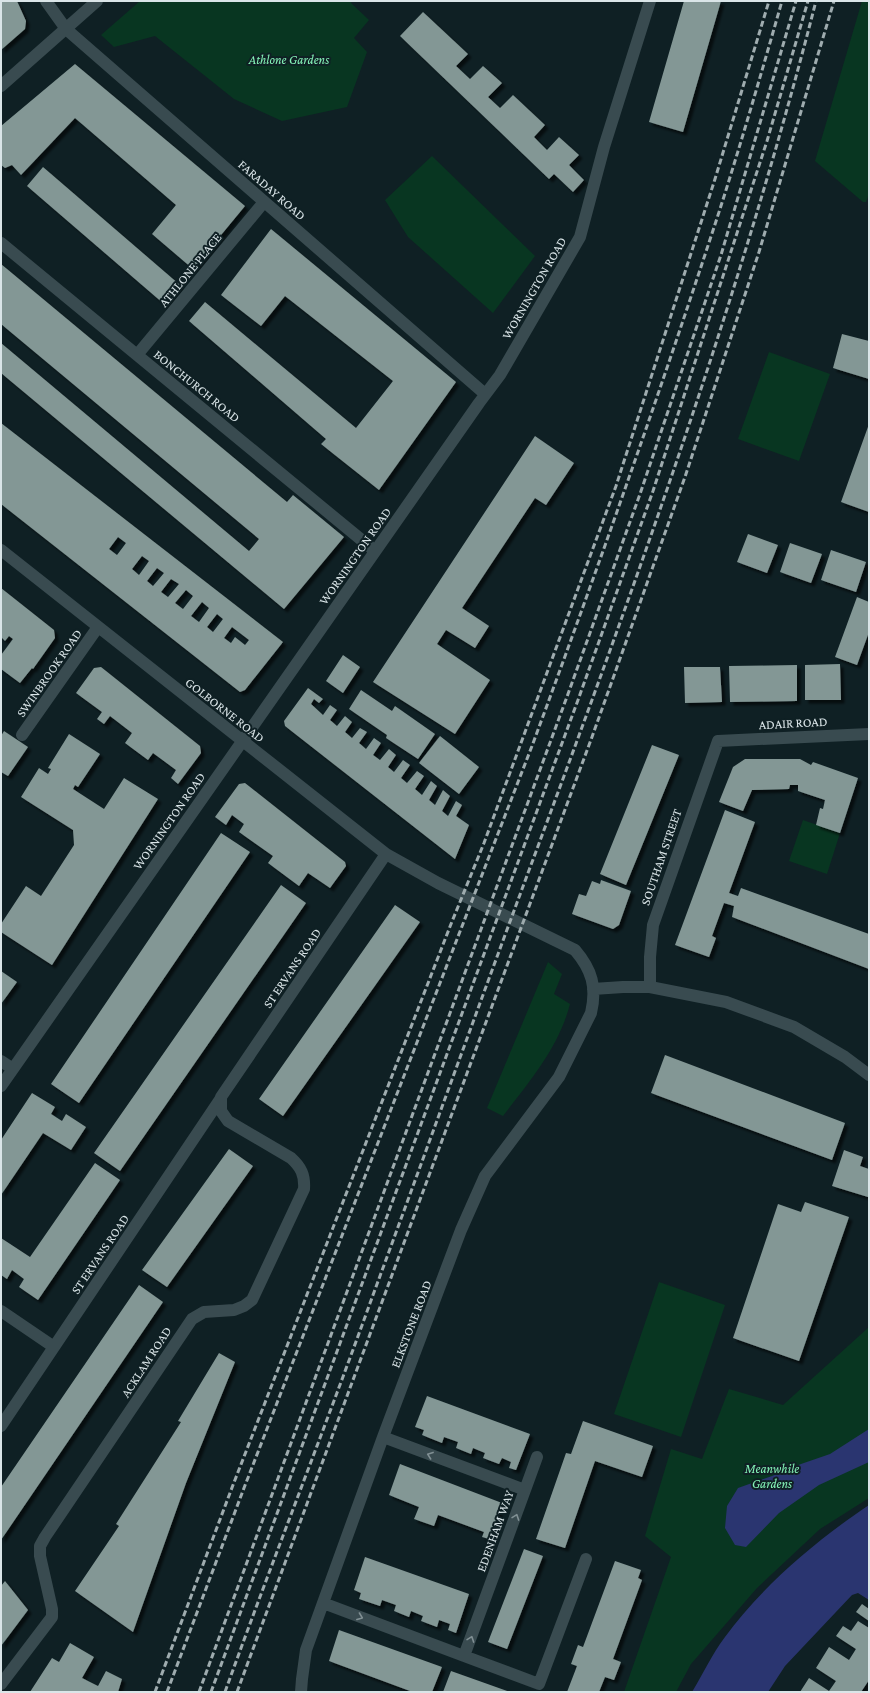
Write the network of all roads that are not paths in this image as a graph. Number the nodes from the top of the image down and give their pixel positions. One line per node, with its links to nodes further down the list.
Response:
1 (46, 1): 4 (street, FARADAY ROAD)
2 (97, 1): 4 (street)
3 (650, 1): 9 (street, WORNINGTON ROAD)
4 (66, 29): 5 (street); 6 (street, FARADAY ROAD)
5 (1, 86)
6 (264, 202): 8 (street, ATHLONE PLACE); 9 (street, FARADAY ROAD)
7 (1, 243): 8 (street, BONCHURCH ROAD)
8 (137, 355): 11 (street, BONCHURCH ROAD)
9 (485, 394): 11 (street, WORNINGTON ROAD)
10 (1, 550): 12 (street, GOLBORNE ROAD)
11 (375, 551): 15 (street, WORNINGTON ROAD)
12 (98, 627): 14 (street, SWINBROOK ROAD); 15 (street, GOLBORNE ROAD)
13 (869, 734): 16 (street, ADAIR ROAD)
14 (22, 735)
15 (242, 741): 17 (street, GOLBORNE ROAD); 21 (street, WORNINGTON ROAD)
16 (718, 741): 18 (street, SOUTHAM STREET)
17 (386, 854): 19 (street, GOLBORNE ROAD); 24 (street, ST ERVANS ROAD)
18 (650, 987): 19 (street); 22 (street)
19 (593, 989): 28 (street, ELKSTONE ROAD)
20 (1, 1061): 21 (street)
21 (13, 1069): 23 (street, WORNINGTON ROAD)
22 (869, 1075)
23 (1, 1086)
24 (221, 1097): 26 (street, ST ERVANS ROAD); 34 (street, ACKLAM ROAD)
25 (1, 1311): 26 (street)
26 (54, 1347): 27 (street, ST ERVANS ROAD)
27 (1, 1426)
28 (383, 1437): 30 (street, EDENHAM WAY, one-way to 28); 32 (street, ELKSTONE ROAD)
29 (537, 1457): 30 (street)
30 (526, 1490): 33 (street, EDENHAM WAY, one-way to 30)
31 (586, 1559): 33 (street)
32 (323, 1603): 33 (street, one-way to 33); 35 (street, ELKSTONE ROAD)
33 (464, 1656)
34 (1, 1684)
35 (301, 1692)

